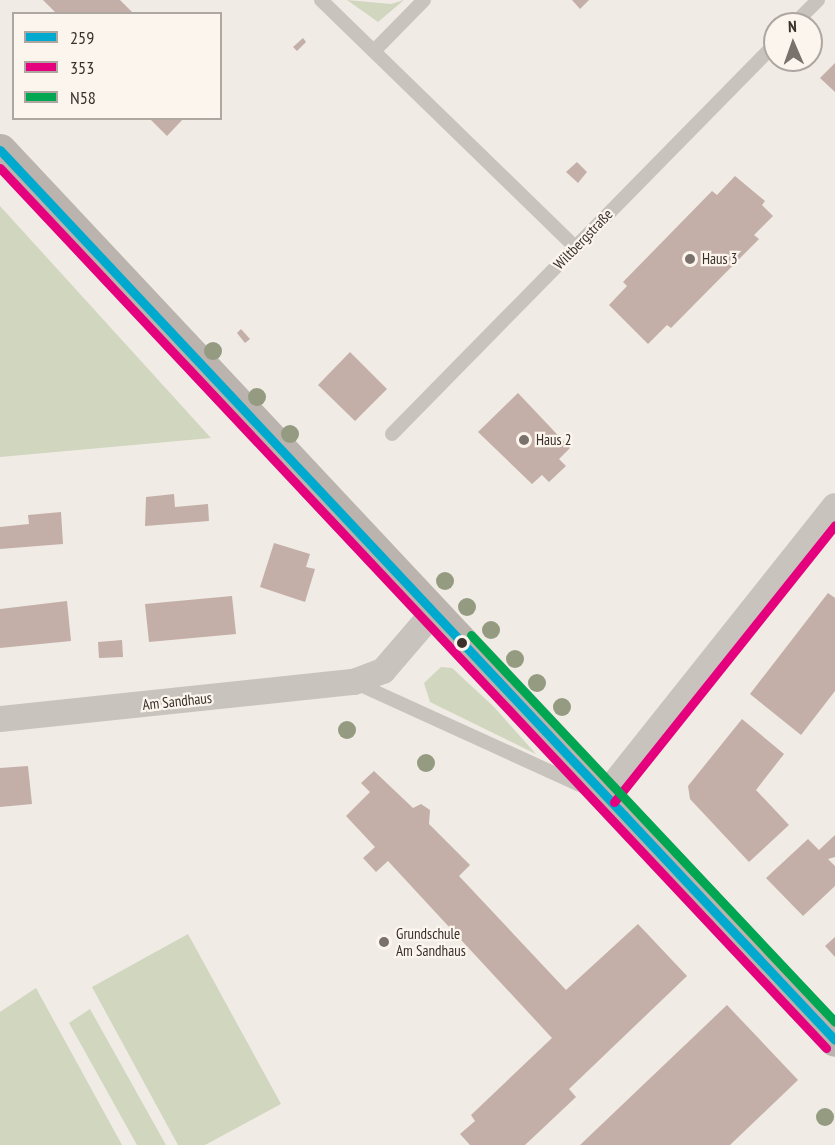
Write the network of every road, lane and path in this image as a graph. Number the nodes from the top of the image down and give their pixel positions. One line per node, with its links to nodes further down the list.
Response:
1 (321, 0): 5 (lane)
2 (424, 0): 5 (lane)
3 (818, 0): 4 (lane)
4 (806, 12)
5 (375, 50): 8 (lane)
6 (763, 56): 8 (lane, Wiltbergstraße)
7 (0, 150): 11 (main road)
8 (575, 247): 9 (lane, Wiltbergstraße)
9 (392, 435)
10 (835, 506): 14 (street)
11 (432, 614): 12 (street, Am Sandhaus); 14 (main road)
12 (354, 682): 13 (street, Am Sandhaus); 14 (lane)
13 (0, 720)
14 (605, 795): 15 (main road)
15 (835, 1040)

